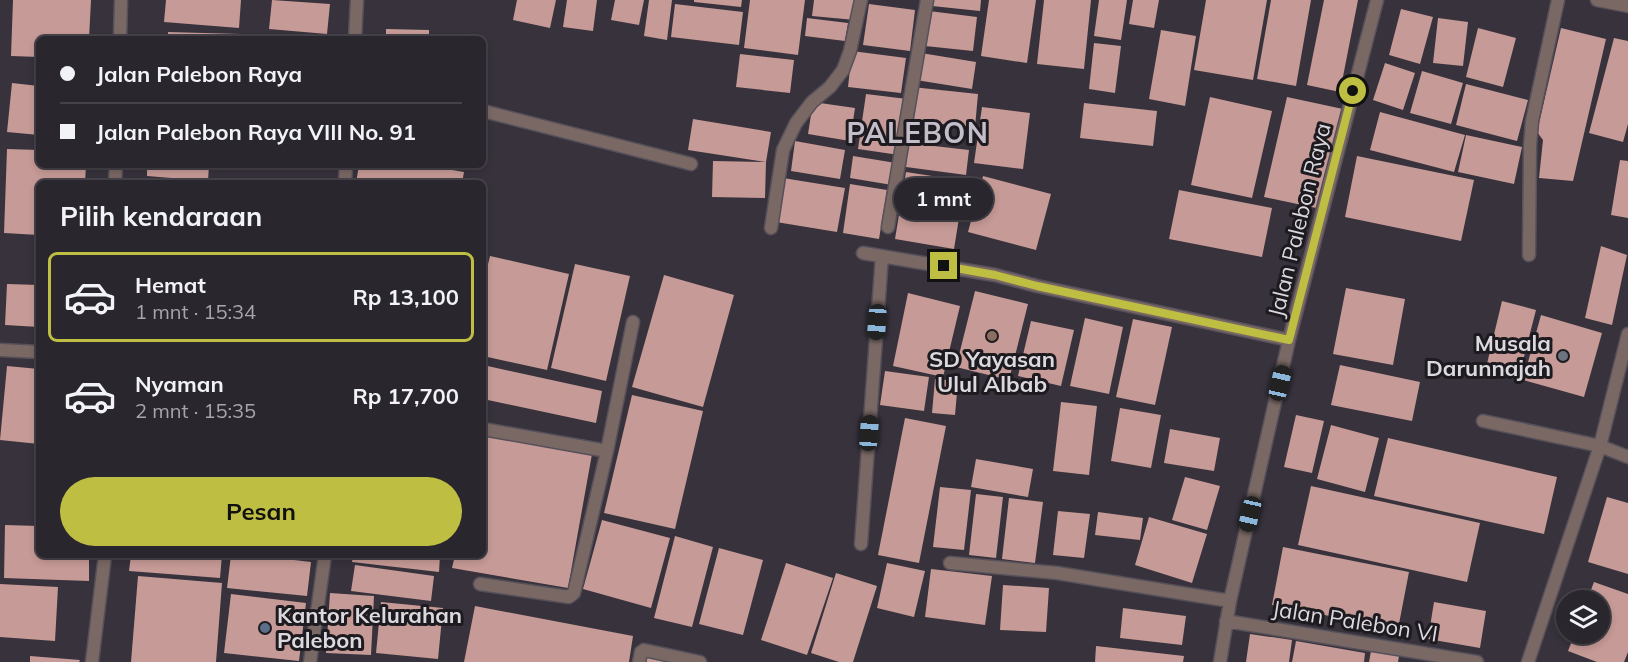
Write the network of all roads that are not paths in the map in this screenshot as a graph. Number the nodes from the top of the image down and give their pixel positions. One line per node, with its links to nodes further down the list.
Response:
1 (121, 0): 9 (street)
2 (357, 0): 10 (street)
3 (861, 0): 14 (street)
4 (927, 0): 13 (street)
5 (1377, 0): 20 (street, Jalan Palebon Raya)
6 (1558, 0): 16 (street)
7 (1597, 0): 8 (street)
8 (1628, 6)
9 (120, 36)
10 (355, 36)
11 (486, 112): 12 (street)
12 (691, 164)
13 (888, 227)
14 (771, 228)
15 (863, 254): 17 (street)
16 (1529, 255)
17 (882, 256): 20 (street); 28 (street)
18 (633, 322): 26 (street)
19 (1628, 334): 25 (street)
20 (1289, 340): 33 (street, Jalan Palebon Raya)
21 (0, 350): 22 (street)
22 (36, 352)
23 (1484, 421): 25 (street)
24 (486, 430): 26 (street)
25 (1600, 446): 27 (street); 41 (street)
26 (607, 451): 32 (street)
27 (1628, 457)
28 (861, 544)
29 (105, 558): 35 (street)
30 (324, 558): 36 (street)
31 (950, 563): 33 (street)
32 (480, 584)
33 (1230, 601): 34 (street, Jalan Palebon Raya)
34 (1226, 621): 39 (street, Jalan Palebon Raya); 40 (street, Jalan Palebon VI)
35 (92, 662)
36 (310, 662)
37 (639, 662): 38 (street)
38 (700, 662)
39 (1220, 662)
40 (1477, 662)
41 (1528, 662)

